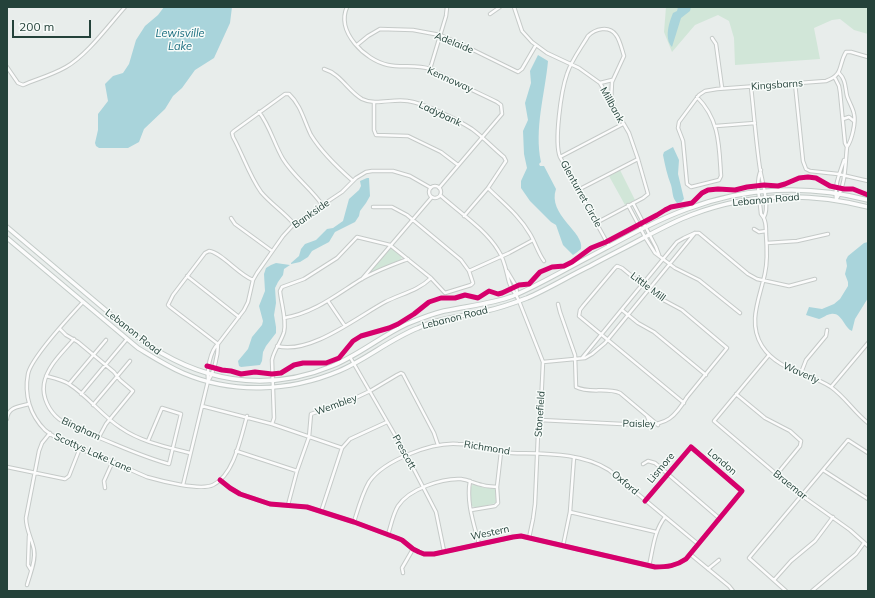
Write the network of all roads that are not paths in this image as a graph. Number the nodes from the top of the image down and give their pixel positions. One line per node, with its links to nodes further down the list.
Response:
1 (124, 7): 16 (street)
2 (347, 7): 9 (street, Kennoway)
3 (447, 7): 7 (street)
4 (500, 7): 6 (street)
5 (514, 7): 10 (street, Millbank)
6 (490, 14)
7 (440, 35): 9 (street, Adelaide); 10 (street, Adelaide); 14 (street)
8 (712, 38): 23 (street)
9 (357, 45): 14 (street, Kennoway)
10 (536, 45): 12 (street, Millbank)
11 (868, 57): 17 (street)
12 (572, 64): 19 (street, Glenturret Circle); 20 (street, Millbank); 38 (street, Glenturret Circle)
13 (7, 67): 16 (street)
14 (430, 69): 35 (street, Kennoway)
15 (324, 70): 27 (street, Ladybank)
16 (8, 72)
17 (839, 73): 18 (street); 24 (street)
18 (834, 78): 21 (street, Kingsbarns); 25 (street)
19 (612, 80): 20 (street); 28 (street, Glenturret Circle)
20 (600, 83): 28 (street, Millbank)
21 (795, 83): 22 (street, Kingsbarns); 42 (street)
22 (751, 87): 23 (street, Kingsbarns); 32 (street)
23 (722, 88): 26 (street, Kingsbarns)
24 (846, 93): 25 (street); 31 (street)
25 (840, 94): 30 (street)
26 (697, 97): 34 (street); 34 (street)
27 (374, 102): 35 (street, Ladybank); 40 (street)
28 (611, 102): 33 (street, Millbank)
29 (259, 112): 44 (street); 64 (street); 72 (street)
30 (843, 120): 31 (street); 36 (street)
31 (854, 121): 36 (street)
32 (755, 123): 34 (street); 41 (street)
33 (623, 124): 38 (street); 39 (street, Millbank)
34 (716, 126)
35 (482, 138): 40 (street); 50 (street, Ladybank)
36 (847, 147): 37 (street)
37 (846, 156): 42 (street); 43 (street)
38 (560, 157): 51 (street, Glenturret Circle)
39 (638, 159): 51 (street); 62 (street, Millbank)
40 (458, 165): 49 (street)
41 (761, 170): 52 (street, Waverly); 53 (street, Waverly)
42 (838, 174): 43 (street); 46 (street)
43 (844, 176): 45 (street); 47 (street)
44 (353, 181): 48 (street, Bankside); 64 (street, Bankside)
45 (868, 181)
46 (837, 182): 47 (street); 54 (street)
47 (843, 182): 55 (street)
48 (430, 188): 49 (street); 57 (street)
49 (439, 188): 56 (street)
50 (488, 188): 67 (street); 83 (street)
51 (578, 190): 71 (street, Glenturret Circle)
52 (759, 191): 53 (main road, Lebanon Road); 59 (street, Waverly); 74 (main road, Lebanon Road)
53 (765, 191): 54 (main road, Lebanon Road); 58 (street, Waverly)
54 (835, 192): 55 (main road, Lebanon Road); 60 (street)
55 (841, 194): 60 (street); 61 (main road, Lebanon Road)
56 (440, 195): 57 (street); 67 (street)
57 (432, 197): 70 (street)
58 (765, 198): 59 (main road, Lebanon Road); 60 (main road, Lebanon Road); 68 (street, Waverly)
59 (760, 199): 68 (street, Waverly); 79 (main road, Lebanon Road)
60 (836, 200): 66 (main road, Lebanon Road)
61 (868, 200)
62 (633, 203): 63 (street); 74 (street)
63 (628, 205): 71 (street); 76 (street)
64 (323, 206): 72 (street, Bankside)
65 (373, 207): 70 (street)
66 (868, 207)
67 (464, 216): 89 (street)
68 (764, 217): 77 (street, Waverly)
69 (231, 218): 87 (street)
70 (413, 219): 85 (street); 94 (street)
71 (596, 223): 86 (street, Glenturret Circle)
72 (294, 224): 87 (street, Bankside)
73 (7, 227): 105 (main road, Lebanon Road)
74 (646, 228): 76 (main road, Lebanon Road); 79 (street)
75 (754, 229): 77 (street)
76 (641, 230): 81 (street); 86 (main road, Lebanon Road)
77 (766, 231): 84 (street, Waverly)
78 (695, 233): 91 (street); 93 (street); 101 (street)
79 (649, 234): 81 (main road, Lebanon Road); 88 (street)
80 (828, 234): 84 (street)
81 (645, 237): 88 (street); 107 (main road, Lebanon Road)
82 (7, 238): 108 (main road, Lebanon Road)
83 (533, 240): 89 (street); 92 (street)
84 (767, 243): 101 (street, Waverly)
85 (390, 244): 90 (street); 98 (street); 114 (street)
86 (609, 247): 104 (main road, Lebanon Road)
87 (272, 251): 100 (street, Bankside)
88 (659, 255): 91 (street)
89 (502, 256): 94 (street); 95 (street)
90 (408, 259): 97 (street); 98 (street)
91 (664, 259): 93 (street); 102 (street)
92 (544, 261)
93 (670, 264): 103 (street); 111 (street)
94 (469, 271): 97 (street)
95 (507, 271): 104 (street); 104 (street)
96 (187, 276): 100 (street); 113 (street); 124 (street)
97 (431, 278): 115 (street)
98 (362, 279): 106 (street)
99 (815, 279): 101 (street)
100 (253, 280): 113 (street, Bankside)
101 (763, 281): 128 (street, Waverly)
102 (643, 285): 103 (street, Little Mill); 110 (street); 118 (street, Little Mill)
103 (649, 290): 112 (street); 126 (street, Little Mill)
104 (516, 294): 107 (street, Stonefield); 129 (main road, Lebanon Road)
105 (88, 296): 108 (main road); 137 (main road, Lebanon Road)
106 (328, 301): 114 (street); 115 (street)
107 (519, 301): 133 (street, Stonefield); 134 (main road, Lebanon Road)
108 (83, 302): 116 (street, Scottys Lake Lane); 120 (main road, Lebanon Road)
109 (558, 304): 131 (street)
110 (622, 310): 112 (street); 118 (street)
111 (740, 313)
112 (628, 315): 122 (street); 139 (street)
113 (239, 317): 124 (street, Bankside)
114 (284, 318): 125 (street)
115 (345, 326): 125 (street)
116 (60, 329): 119 (street); 151 (street, Scottys Lake Lane)
117 (827, 330): 136 (street)
118 (601, 334): 122 (street); 130 (street)
119 (74, 339): 127 (street); 140 (street, Bingham)
120 (128, 339): 135 (street); 143 (main road, Lebanon Road)
121 (106, 340): 127 (street)
122 (607, 340): 130 (street); 150 (street)
123 (868, 343): 146 (street)
124 (218, 344): 137 (street, Bankside); 138 (street, Bankside)
125 (277, 346): 142 (street)
126 (727, 348): 139 (street, Paisley)
127 (94, 355): 135 (street); 144 (street)
128 (770, 355): 136 (street, Waverly); 149 (street)
129 (350, 357): 134 (street, Prescott); 142 (main road, Lebanon Road)
130 (582, 358): 131 (street)
131 (575, 359): 133 (street); 154 (street)
132 (130, 361): 141 (street)
133 (543, 362): 158 (street, Stonefield)
134 (354, 364): 145 (main road, Lebanon Road); 147 (street, Prescott)
135 (106, 366): 141 (street); 148 (street)
136 (800, 373): 146 (street, Waverly)
137 (207, 374): 138 (main road, Lebanon Road); 143 (street, Bankside)
138 (212, 375): 142 (main road, Lebanon Road); 143 (street, Bankside)
139 (706, 375): 150 (street, Paisley)
140 (46, 376): 144 (street); 165 (street, Bingham)
141 (117, 376): 152 (street); 157 (street)
142 (272, 380): 145 (street)
143 (208, 381): 145 (main road, Lebanon Road); 153 (street, Bankside)
144 (69, 384): 148 (street)
145 (272, 387): 161 (street)
146 (831, 387): 160 (street, Waverly)
147 (370, 391): 159 (street, Prescott); 166 (street, Wembley); 168 (street, Wembley)
148 (81, 394): 152 (street)
149 (736, 394): 187 (street, Braemar); 187 (street)
150 (684, 403): 162 (street, Paisley)
151 (29, 404): 156 (street); 164 (street, Scottys Lake Lane)
152 (93, 405): 157 (street)
153 (202, 406): 155 (street); 176 (street, Bankside)
154 (647, 415): 162 (street); 163 (street)
155 (247, 416): 161 (street); 173 (street)
156 (7, 419)
157 (110, 420): 165 (street); 167 (street)
158 (540, 420): 163 (street, Paisley); 177 (street, Stonefield)
159 (387, 422): 172 (street); 178 (street, Prescott)
160 (868, 423)
161 (272, 424): 166 (street)
162 (658, 424): 163 (street, Paisley)
163 (647, 425)
164 (50, 433): 170 (street, Scottys Lake Lane); 185 (street)
165 (99, 437): 171 (street, Bingham)
166 (309, 437): 172 (street); 184 (street, Wembley)
167 (148, 441): 171 (street); 171 (street)
168 (438, 445): 174 (street, Richmond); 178 (street, Richmond)
169 (691, 447): 186 (street, Lismore); 194 (street, London)
170 (80, 448): 180 (street, Scottys Lake Lane); 185 (street)
171 (173, 448): 176 (street)
172 (342, 448): 200 (street)
173 (236, 451): 184 (street); 188 (street)
174 (501, 452): 177 (street, Richmond); 191 (street)
175 (868, 453): 183 (street)
176 (190, 454): 190 (street, Bankside)
177 (538, 454): 179 (street, Oxford); 209 (street, Stonefield)
178 (407, 456): 193 (street, Prescott); 205 (street, Richmond)
179 (574, 457): 197 (street, Oxford); 201 (street)
180 (113, 462): 190 (street, Scottys Lake Lane); 192 (street)
181 (643, 464): 186 (street)
182 (7, 467): 185 (street)
183 (823, 470): 195 (street); 196 (street)
184 (297, 471): 198 (street, Wembley)
185 (35, 473): 208 (street)
186 (668, 474): 197 (street, Lismore); 204 (street)
187 (777, 474): 195 (street, Braemar)
188 (220, 480): 190 (street, Scottys Lake Lane); 198 (street, Western)
189 (470, 481): 191 (street); 193 (street); 199 (street)
190 (183, 485)
191 (497, 487): 199 (street)
192 (105, 488)
193 (423, 488): 207 (street); 216 (street, Prescott)
194 (742, 491): 204 (street, Western)
195 (801, 495): 202 (street, Braemar); 223 (street)
196 (868, 499)
197 (645, 501): 203 (street, Oxford)
198 (288, 505): 200 (street, Western)
199 (470, 510): 211 (street)
200 (321, 512): 205 (street, Western)
201 (570, 512): 206 (street); 213 (street)
202 (833, 516): 210 (street, Braemar); 223 (street)
203 (665, 517): 206 (street); 212 (street, Oxford)
204 (719, 518): 212 (street, Western)
205 (354, 522): 207 (street, Western)
206 (656, 532): 219 (street)
207 (388, 535): 215 (street, Western)
208 (29, 536): 221 (street); 221 (street)
209 (529, 538): 211 (street, Western); 213 (street, Western)
210 (864, 543): 214 (street, Braemar); 227 (street)
211 (479, 544): 216 (street, Western)
212 (698, 544): 217 (street, Western)
213 (563, 546): 219 (street, Western)
214 (868, 546)
215 (412, 549): 216 (street, Western); 222 (street)
216 (444, 552)
217 (690, 554): 219 (street, Western); 220 (street)
218 (719, 560): 220 (street)
219 (649, 566)
220 (708, 569): 225 (street)
221 (31, 570): 224 (street)
222 (402, 573)
223 (774, 580): 226 (street)
224 (27, 585)
225 (733, 591)
226 (786, 591)
227 (812, 591)

